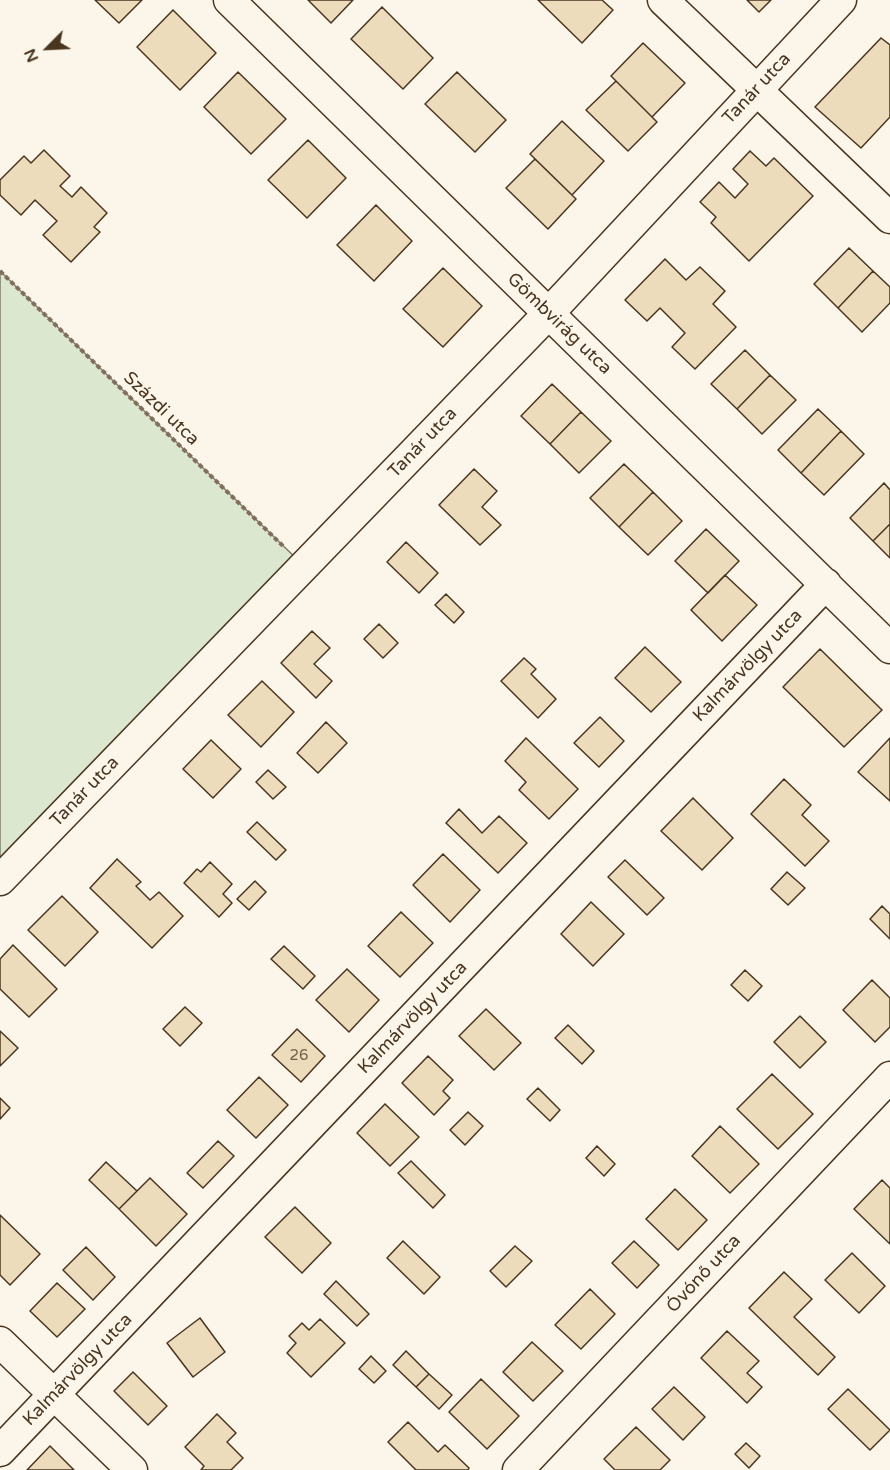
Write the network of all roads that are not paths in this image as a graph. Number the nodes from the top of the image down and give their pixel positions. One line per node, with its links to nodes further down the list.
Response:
1 (228, 0): 6 (street, Gömbvirág utca)
2 (663, 0): 4 (street)
3 (841, 0): 4 (street, Tanár utca)
4 (757, 89): 5 (street); 6 (street, Tanár utca)
5 (890, 218)
6 (548, 314): 7 (street, Gömbvirág utca); 9 (street, Tanár utca)
7 (826, 584): 8 (street, Gömbvirág utca); 12 (street, Kalmárvölgy utca)
8 (890, 648)
9 (0, 880)
10 (890, 1077): 15 (street, Óvónő utca)
11 (0, 1342): 12 (street)
12 (55, 1395): 13 (street, Kalmárvölgy utca); 14 (street)
13 (0, 1451)
14 (132, 1470)
15 (518, 1470)

